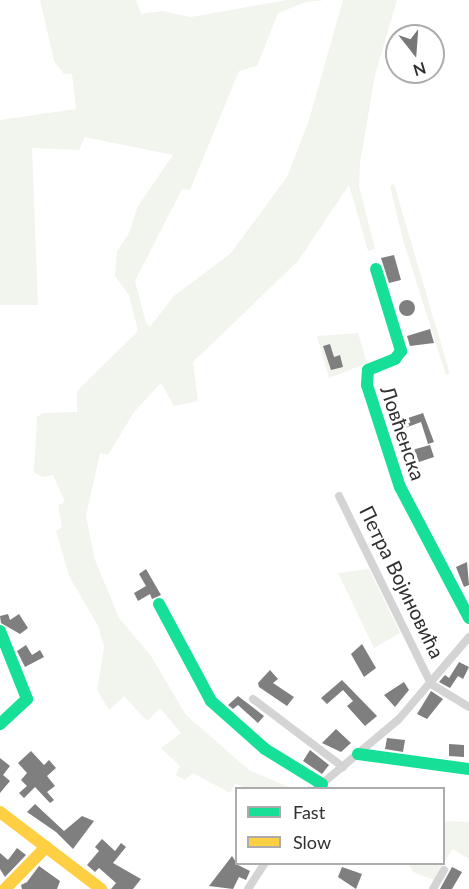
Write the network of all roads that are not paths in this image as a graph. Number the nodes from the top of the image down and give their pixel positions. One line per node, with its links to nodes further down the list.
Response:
1 (376, 269): 4 (street, Ловћенска)
2 (339, 496): 7 (street, Петра Војиновића)
3 (159, 604): 14 (street, Петра Војиновића)
4 (469, 618)
5 (0, 631): 10 (street)
6 (468, 642): 7 (street, Петра Војиновића)
7 (431, 684): 9 (street, Петра Војиновића); 11 (street, Петра Војиновића)
8 (253, 699): 12 (street)
9 (469, 707)
10 (0, 724)
11 (358, 754): 12 (street, Петра Војиновића); 13 (street)
12 (343, 767): 14 (street, Петра Војиновића)
13 (469, 769)
14 (320, 786)
15 (0, 812): 16 (street)
16 (46, 847): 19 (street); 20 (street)
17 (263, 865): 21 (street)
18 (444, 870): 22 (street)
19 (5, 889)
20 (101, 889)
21 (248, 889)
22 (433, 889)

